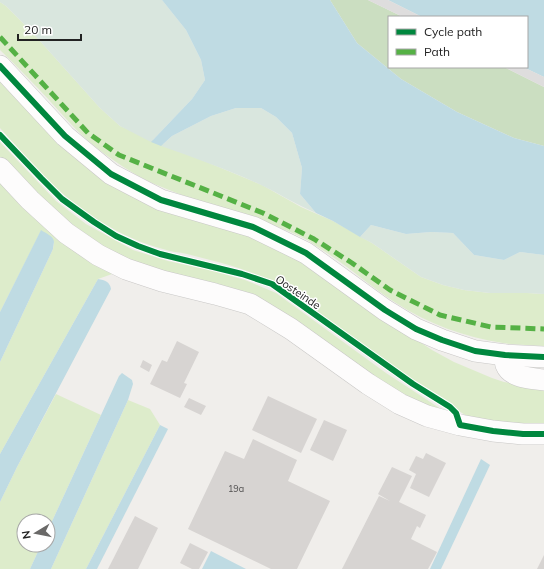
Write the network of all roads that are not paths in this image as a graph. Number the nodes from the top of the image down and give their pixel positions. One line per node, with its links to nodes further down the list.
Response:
1 (0, 66): 3 (street)
2 (0, 168): 6 (street)
3 (505, 355): 4 (street); 5 (street)
4 (544, 357)
5 (544, 380)
6 (544, 434)

